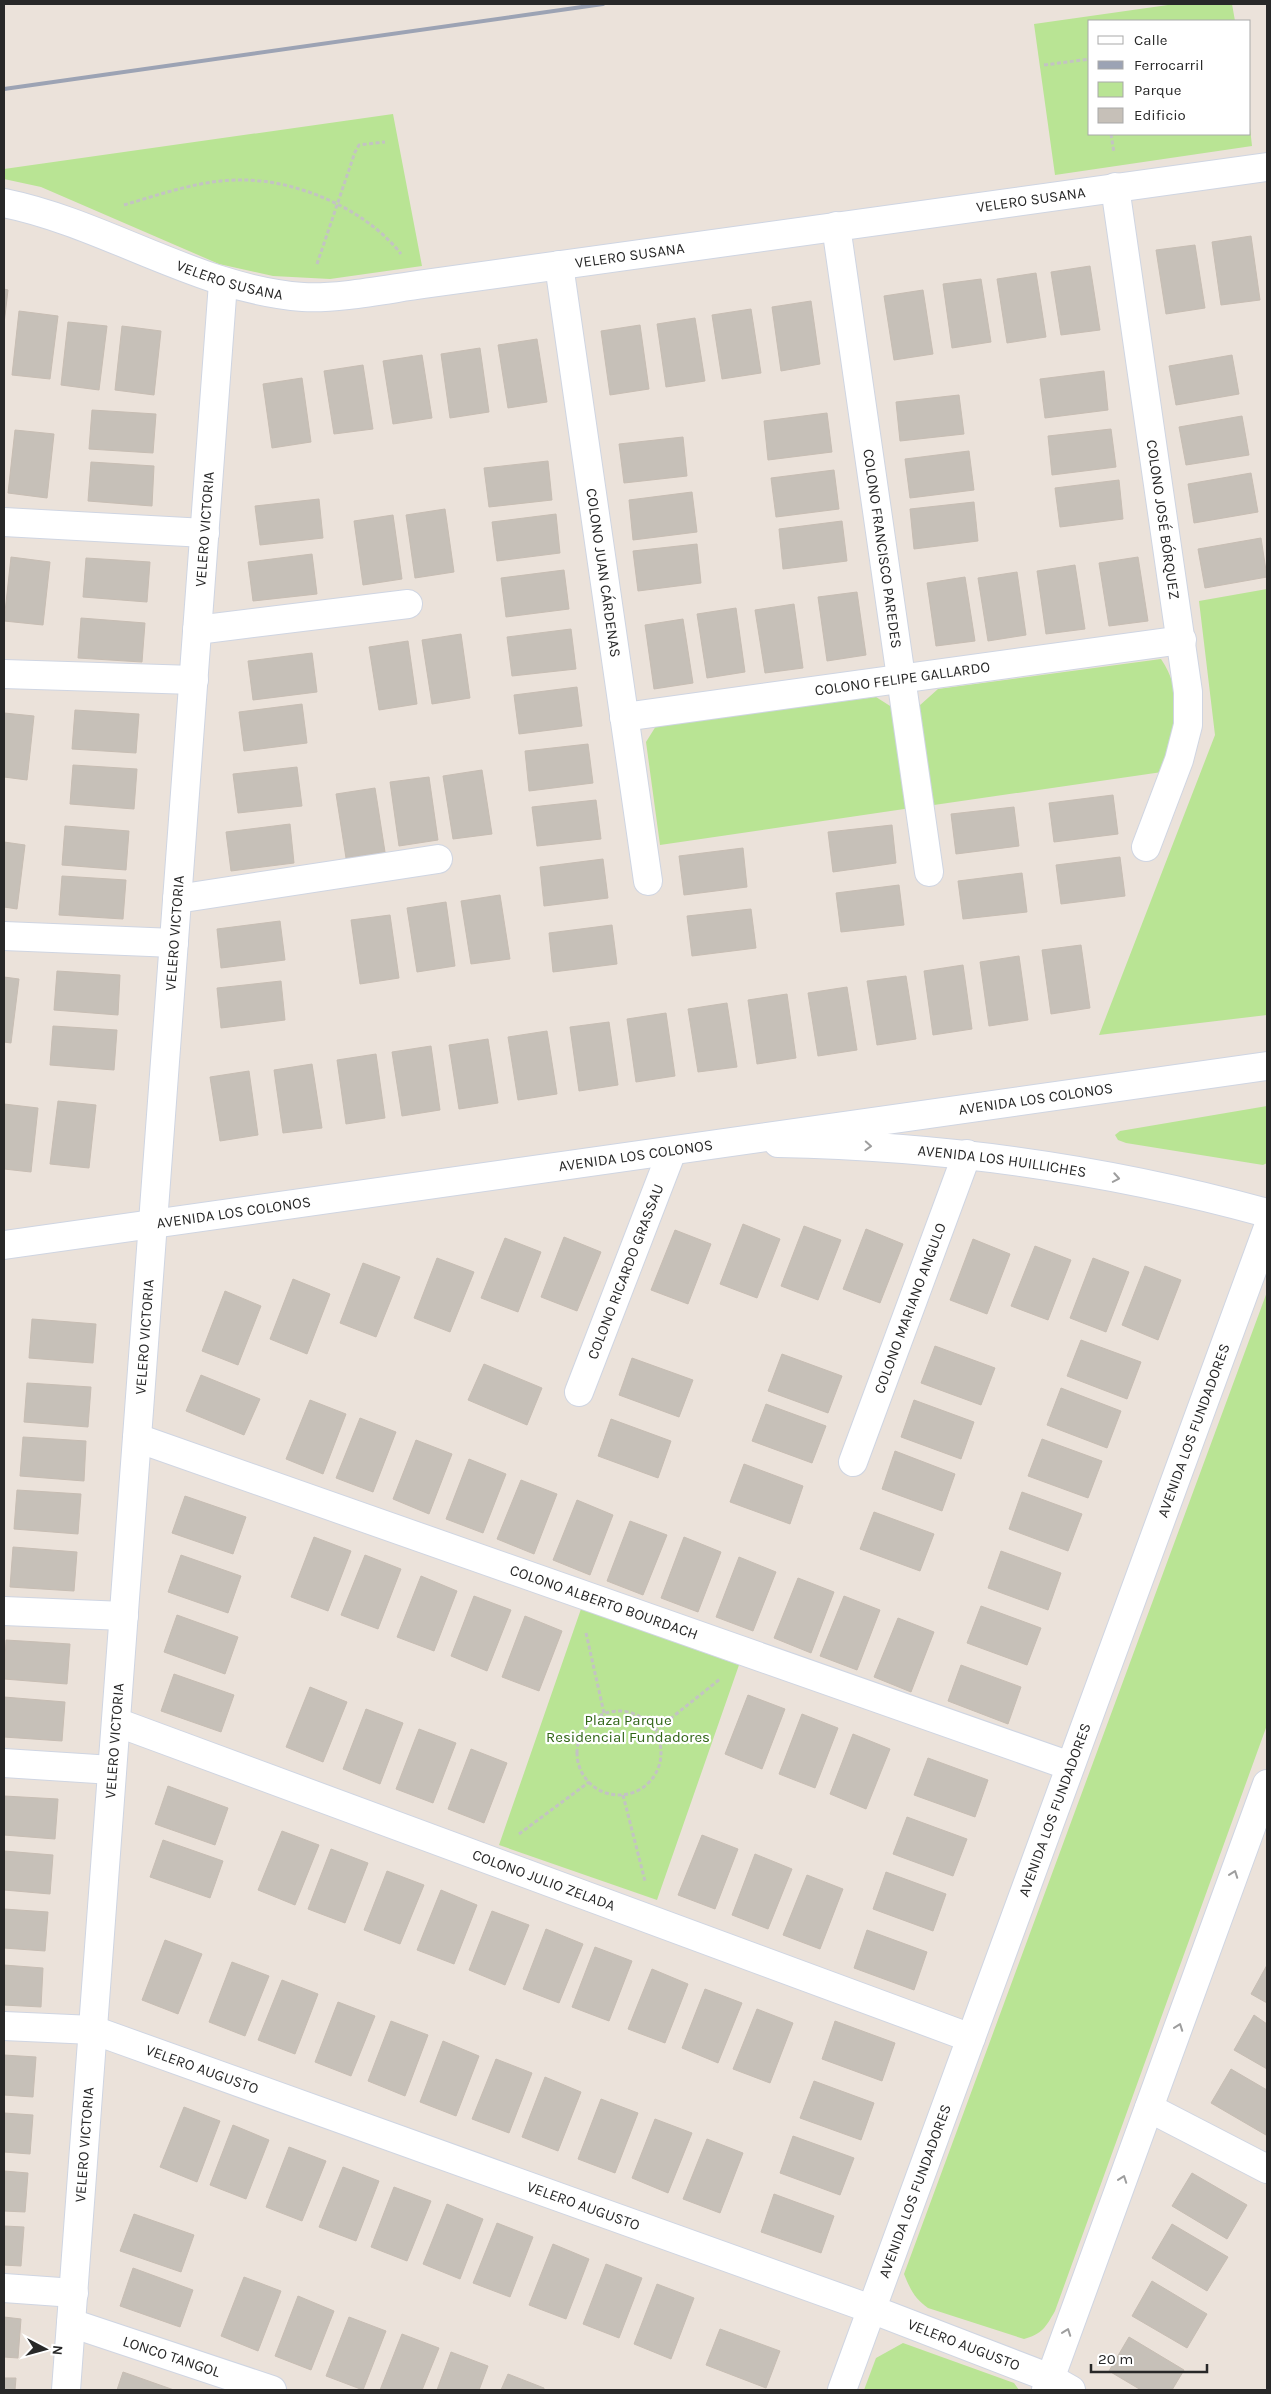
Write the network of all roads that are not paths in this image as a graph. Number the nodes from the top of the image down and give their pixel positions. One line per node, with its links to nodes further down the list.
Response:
1 (1267, 166): 2 (street, VELERO SUSANA)
2 (1115, 187): 4 (street, VELERO SUSANA); 11 (street, COLONO JOSÉ BÓRQUEZ)
3 (4, 203): 6 (street, VELERO SUSANA)
4 (836, 226): 5 (street, VELERO SUSANA); 13 (street, COLONO FRANCISCO PAREDES)
5 (559, 265): 6 (street, VELERO SUSANA); 15 (street, COLONO JUAN CÁRDENAS)
6 (223, 282): 8 (street, VELERO VICTORIA)
7 (4, 522): 8 (street)
8 (205, 533): 10 (street, VELERO VICTORIA)
9 (408, 604): 10 (street)
10 (197, 630): 14 (street, VELERO VICTORIA)
11 (1182, 640): 13 (street, COLONO FELIPE GALLARDO); 16 (street, COLONO JOSÉ BÓRQUEZ)
12 (4, 674): 14 (street)
13 (902, 678): 15 (street, COLONO FELIPE GALLARDO); 18 (street, COLONO FRANCISCO PAREDES)
14 (194, 680): 20 (street, VELERO VICTORIA)
15 (624, 717): 19 (street, COLONO JUAN CÁRDENAS)
16 (1146, 847)
17 (438, 859): 20 (street)
18 (930, 872)
19 (648, 882)
20 (177, 899): 22 (street, VELERO VICTORIA)
21 (4, 936): 22 (street)
22 (174, 943): 28 (street, VELERO VICTORIA)
23 (1267, 1066): 24 (street, AVENIDA LOS COLONOS)
24 (732, 1143): 25 (street, AVENIDA LOS COLONOS); 26 (street, AVENIDA LOS HUILLICHES, one-way to 26)
25 (672, 1151): 28 (street, AVENIDA LOS COLONOS); 31 (street, COLONO RICARDO GRASSAU)
26 (968, 1154): 27 (street, AVENIDA LOS HUILLICHES, one-way to 27); 33 (street, COLONO MARIANO ANGULO)
27 (1267, 1214)
28 (153, 1223): 30 (street, AVENIDA LOS COLONOS); 32 (street, VELERO VICTORIA)
29 (1267, 1230): 38 (street, AVENIDA LOS FUNDADORES)
30 (4, 1245)
31 (580, 1392)
32 (137, 1438): 35 (street, VELERO VICTORIA); 38 (street, COLONO ALBERTO BOURDACH)
33 (853, 1462)
34 (4, 1611): 35 (street)
35 (124, 1616): 36 (street, VELERO VICTORIA)
36 (116, 1722): 39 (street, VELERO VICTORIA); 43 (street, COLONO JULIO ZELADA)
37 (4, 1763): 39 (street)
38 (1070, 1766): 43 (street, AVENIDA LOS FUNDADORES)
39 (112, 1770): 42 (street, VELERO VICTORIA)
40 (1267, 1784): 44 (street, one-way to 40)
41 (4, 2026): 42 (street, VELERO AUGUSTO)
42 (93, 2030): 47 (street, VELERO VICTORIA); 48 (street, VELERO AUGUSTO)
43 (971, 2038): 48 (street, AVENIDA LOS FUNDADORES)
44 (1149, 2108): 45 (street); 50 (street, one-way to 44)
45 (1267, 2169)
46 (4, 2288): 47 (street)
47 (74, 2294): 49 (street, VELERO VICTORIA)
48 (872, 2309): 50 (street, VELERO AUGUSTO); 53 (street, AVENIDA LOS FUNDADORES)
49 (71, 2323): 51 (street, VELERO VICTORIA); 52 (street, LONCO TANGOL)
50 (1056, 2386)
51 (66, 2390)
52 (272, 2390)
53 (842, 2390)

